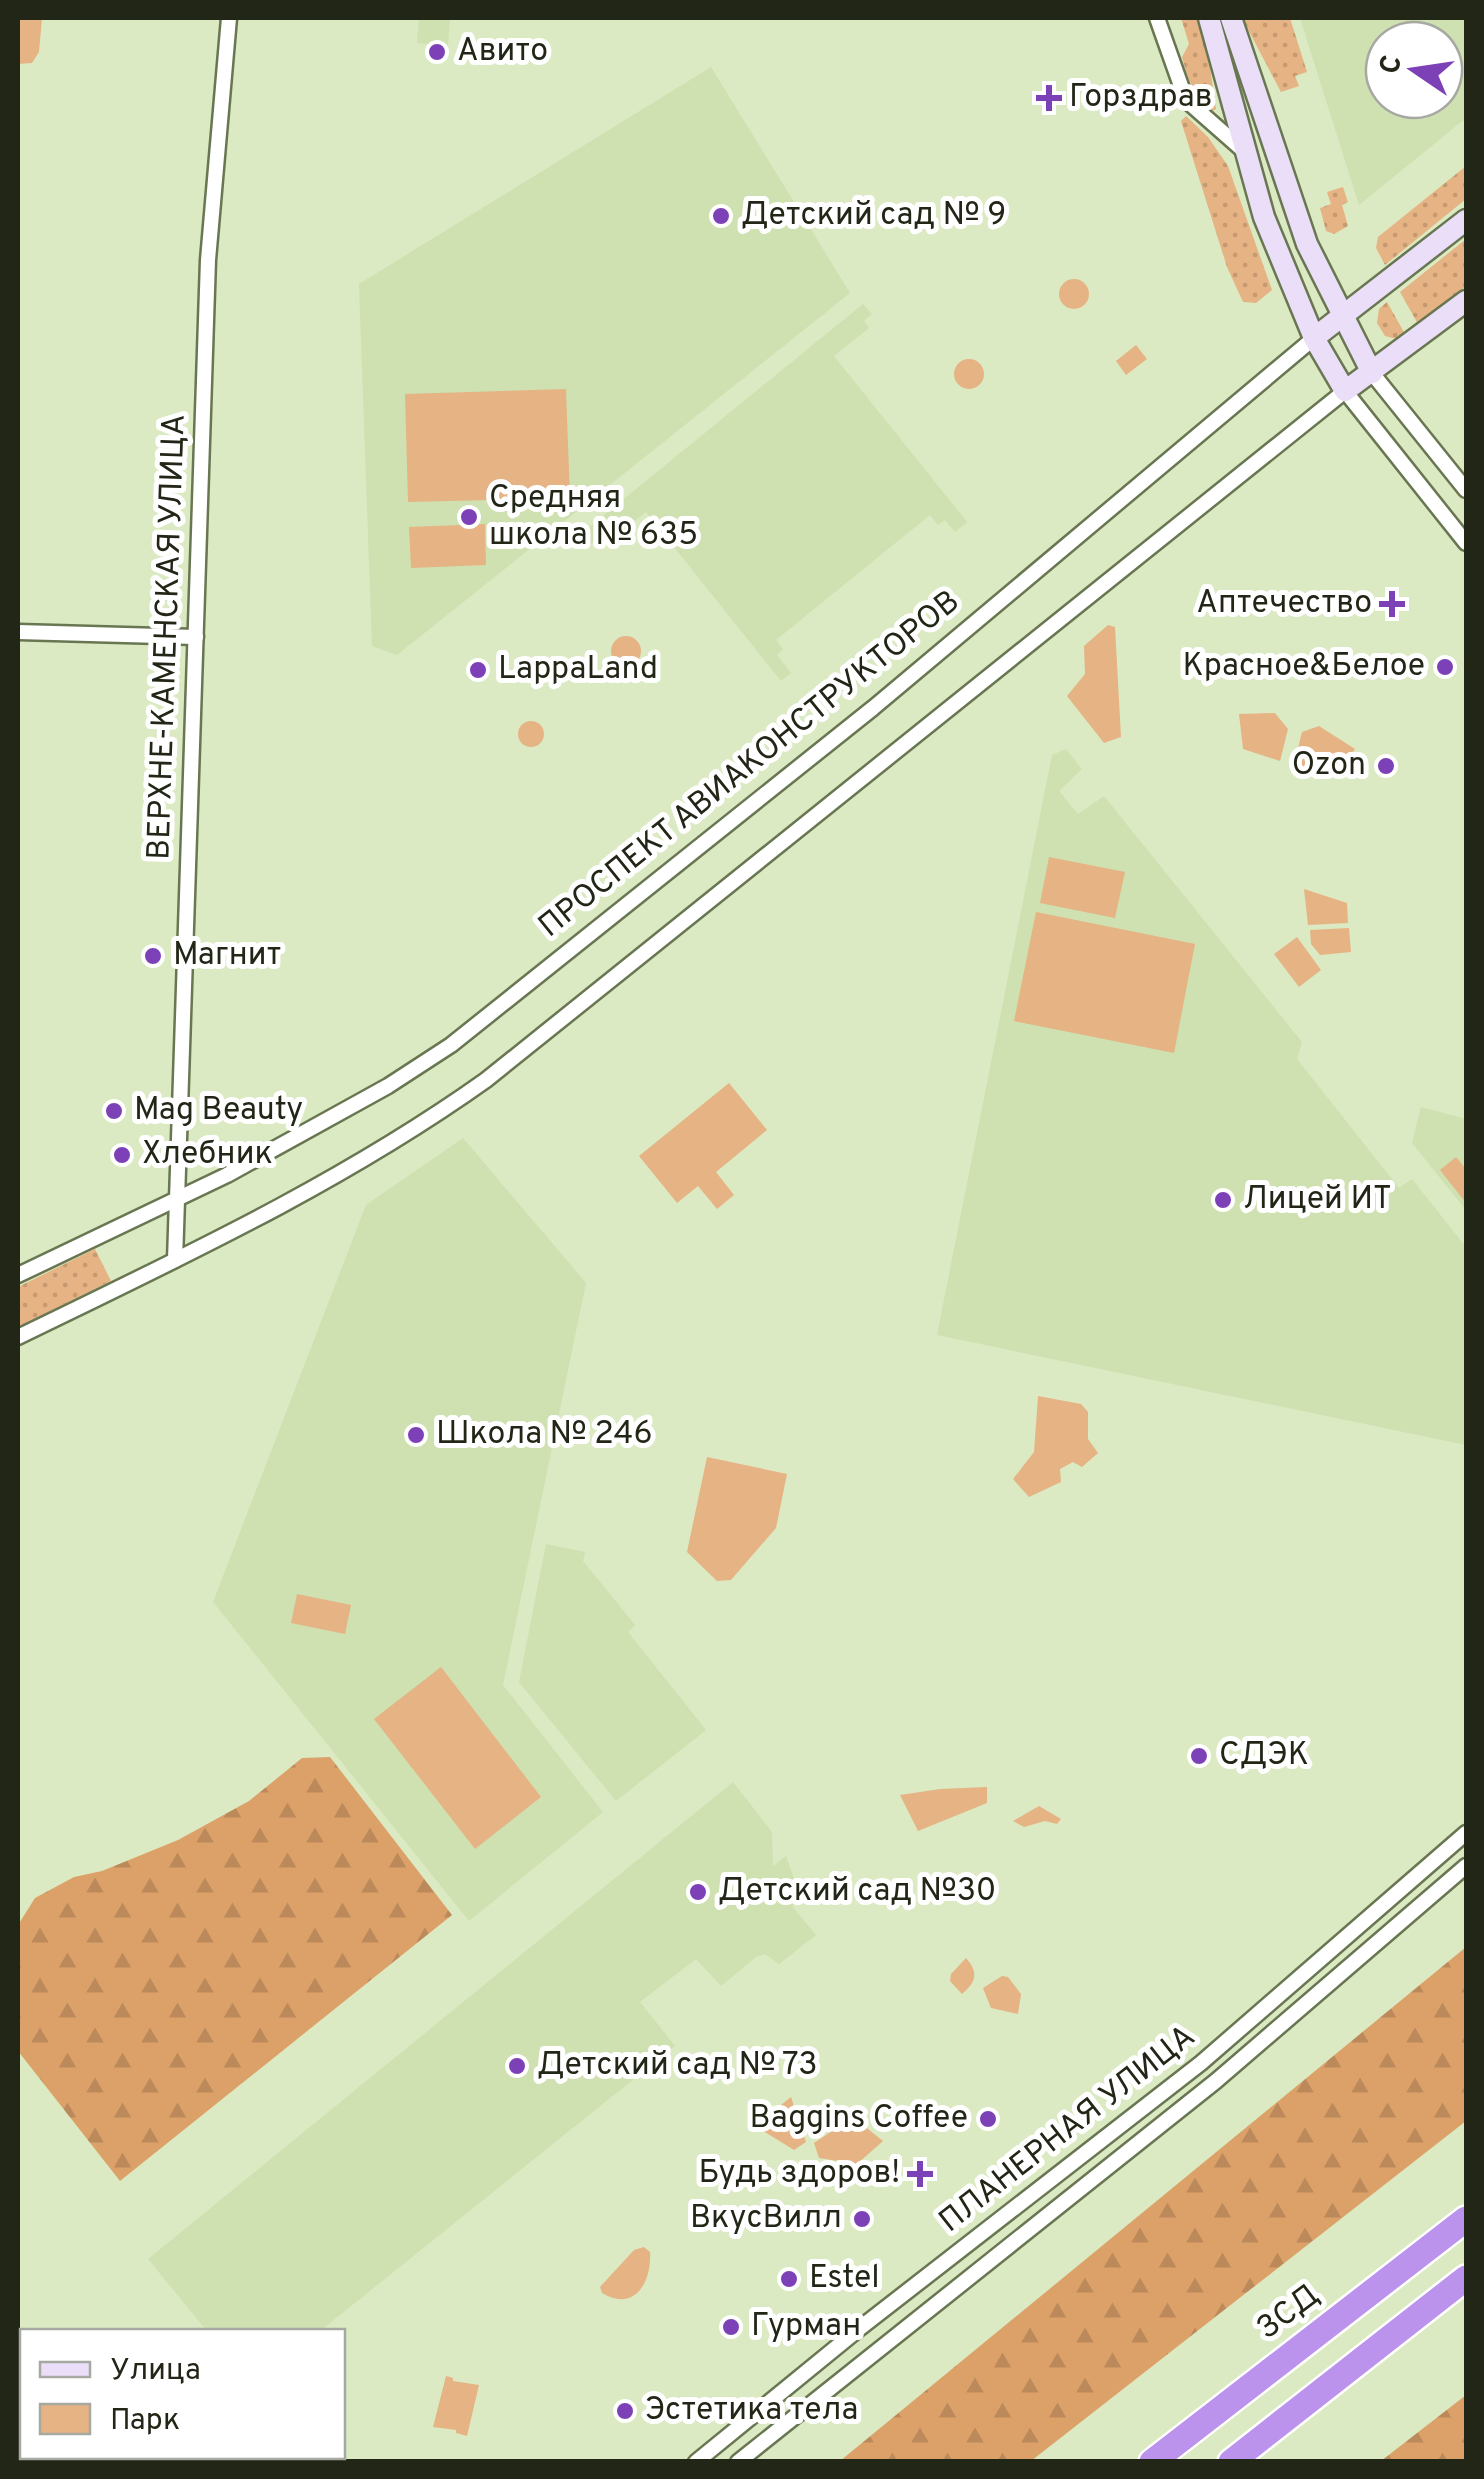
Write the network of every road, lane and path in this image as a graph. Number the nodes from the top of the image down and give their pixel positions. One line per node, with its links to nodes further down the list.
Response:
1 (228, 18): 15 (street, ВЕРХНЕ-КАМЕНСКАЯ УЛИЦА)
2 (1158, 18): 5 (street)
3 (1210, 18): 5 (street)
4 (1231, 18): 8 (street)
5 (1244, 151): 9 (street)
6 (1466, 220): 8 (street, ПРОСПЕКТ АВИАКОНСТРУКТОРОВ)
7 (1466, 301): 10 (street)
8 (1342, 314): 9 (street, ПРОСПЕКТ АВИАКОНСТРУКТОРОВ); 10 (street)
9 (1314, 338): 11 (street); 16 (street, ПРОСПЕКТ АВИАКОНСТРУКТОРОВ)
10 (1372, 373): 11 (street); 12 (street)
11 (1345, 391): 13 (street); 17 (street)
12 (1466, 490)
13 (1466, 543)
14 (18, 632): 15 (street)
15 (196, 636): 16 (street, ВЕРХНЕ-КАМЕНСКАЯ УЛИЦА)
16 (177, 1197): 17 (street, ВЕРХНЕ-КАМЕНСКАЯ УЛИЦА); 18 (street, ПРОСПЕКТ АВИАКОНСТРУКТОРОВ)
17 (174, 1260): 19 (street)
18 (18, 1276)
19 (18, 1337)
20 (1466, 1833): 24 (street, ПЛАНЕРНАЯ УЛИЦА)
21 (1466, 1866): 25 (street, ПЛАНЕРНАЯ УЛИЦА)
22 (1466, 2219): 26 (highway, ЗСД)
23 (1466, 2278): 27 (highway)
24 (696, 2462)
25 (738, 2462)
26 (1152, 2462)
27 (1231, 2462)

